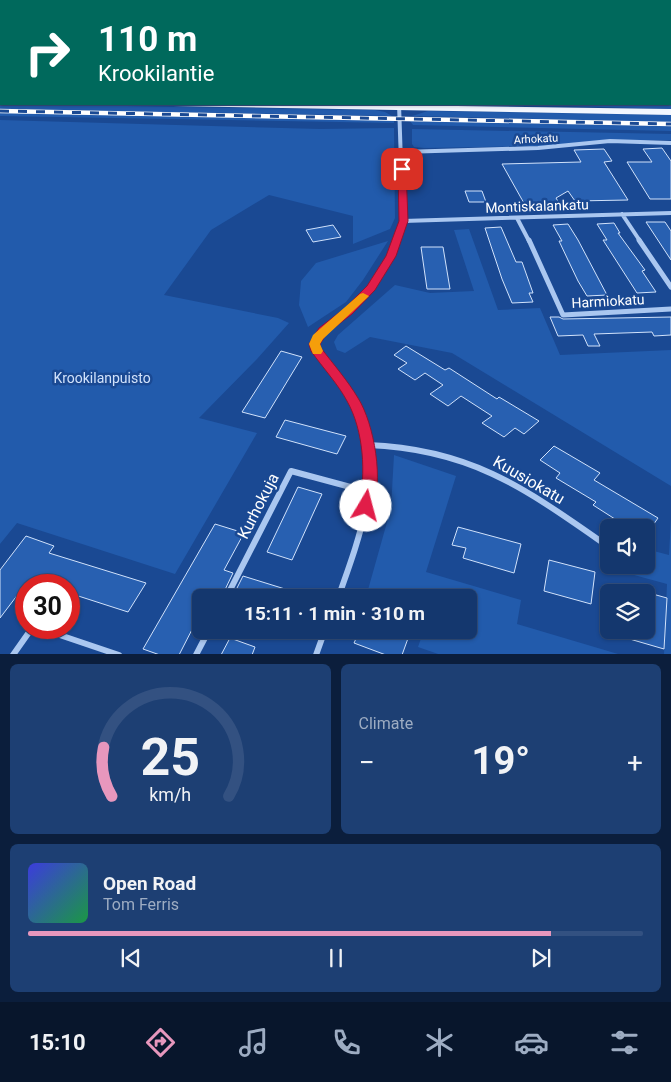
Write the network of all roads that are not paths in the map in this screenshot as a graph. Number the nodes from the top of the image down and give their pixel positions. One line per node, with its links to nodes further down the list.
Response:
1 (286, 105): 3 (main road)
2 (488, 105): 4 (main road)
3 (400, 106): 4 (main road); 6 (street)
4 (669, 112)
5 (671, 143): 6 (street, Arhokatu)
6 (402, 152): 10 (street)
7 (671, 212): 8 (street, Montiskalankatu)
8 (622, 214): 9 (street, Montiskalankatu); 11 (street)
9 (516, 218): 10 (street, Montiskalankatu); 12 (street, Harmiokatu)
10 (403, 221): 13 (street)
11 (671, 287)
12 (671, 309)
13 (368, 445): 14 (street); 15 (street, Kuusiokatu)
14 (369, 492): 16 (street, Kurhokuja); 17 (street)
15 (600, 541)
16 (231, 589)
17 (341, 589)
18 (24, 639): 22 (street)
19 (73, 639): 23 (street)
20 (204, 639): 24 (street)
21 (322, 639): 25 (street)
22 (13, 654)
23 (119, 654)
24 (196, 654)
25 (316, 654)

